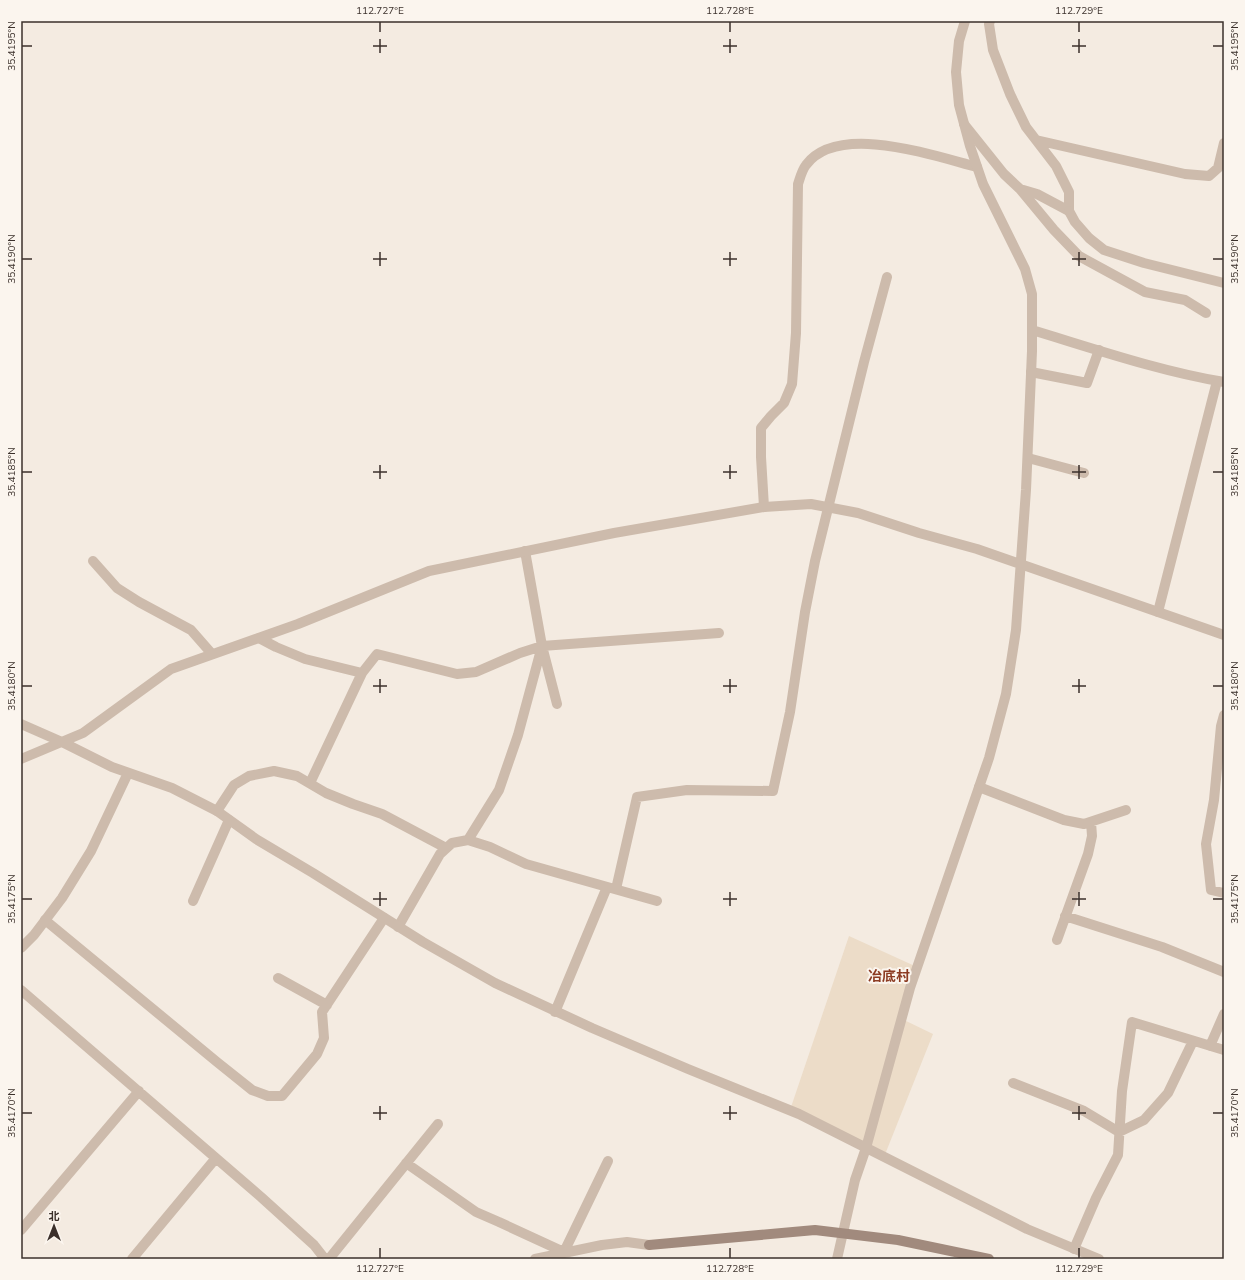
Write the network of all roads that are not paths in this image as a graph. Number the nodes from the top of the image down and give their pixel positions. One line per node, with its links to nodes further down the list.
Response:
1 (965, 21): 3 (street)
2 (990, 21): 4 (street)
3 (964, 124): 6 (street); 7 (street)
4 (1036, 140): 5 (street); 8 (street)
5 (1224, 143)
6 (977, 167): 12 (street); 18 (street)
7 (1020, 189): 8 (street); 11 (street)
8 (1069, 211): 10 (street)
9 (887, 277): 19 (street)
10 (1224, 283)
11 (1206, 313)
12 (1032, 330): 13 (street); 14 (street)
13 (1099, 350): 14 (street); 15 (street)
14 (1031, 372): 16 (street)
15 (1220, 381): 23 (street)
16 (1028, 458): 17 (street); 22 (street)
17 (1084, 473)
18 (764, 507): 19 (street); 20 (street)
19 (829, 508): 22 (street); 44 (street)
20 (525, 551): 26 (street); 27 (street)
21 (93, 561): 28 (street)
22 (1021, 564): 23 (street); 37 (street)
23 (1158, 612): 25 (street)
24 (719, 632): 27 (street)
25 (1224, 635)
26 (259, 638): 28 (street); 29 (street)
27 (542, 646): 29 (street); 30 (street); 42 (street)
28 (212, 654): 33 (street)
29 (362, 673): 36 (street)
30 (557, 704)
31 (1224, 715): 45 (street)
32 (21, 724): 33 (street)
33 (62, 742): 34 (street); 35 (street)
34 (21, 759)
35 (128, 772): 39 (street); 50 (street)
36 (310, 783): 39 (street); 43 (street)
37 (979, 788): 41 (street); 67 (street)
38 (1126, 810): 41 (street)
39 (217, 811): 40 (street)
40 (229, 820): 46 (street); 49 (street)
41 (1091, 822): 48 (street)
42 (468, 840): 43 (street); 44 (street)
43 (446, 848): 51 (street)
44 (612, 888): 47 (street); 58 (street)
45 (1224, 893)
46 (192, 901)
47 (657, 901)
48 (1065, 916): 52 (street); 54 (street)
49 (384, 918): 51 (street); 57 (street)
50 (45, 920): 53 (street); 57 (street)
51 (398, 927): 58 (street)
52 (1057, 940)
53 (21, 948)
54 (1224, 972)
55 (278, 978): 57 (street)
56 (21, 990): 64 (street)
57 (327, 1005)
58 (555, 1012): 67 (street)
59 (1224, 1014): 61 (street)
60 (1193, 1041): 61 (street); 66 (street); 66 (street)
61 (1210, 1046): 62 (street)
62 (1224, 1050)
63 (1013, 1083): 66 (street)
64 (139, 1091): 68 (street); 71 (street)
65 (438, 1124): 70 (street)
66 (1120, 1132): 73 (street)
67 (866, 1148): 72 (street); 73 (street)
68 (216, 1158): 75 (street); 76 (street)
69 (608, 1160): 74 (street)
70 (406, 1164): 74 (street); 76 (street)
71 (21, 1230)
72 (842, 1233): 74 (street); 78 (street); 79 (street)
73 (1074, 1249): 80 (street)
74 (564, 1252): 77 (street)
75 (132, 1259)
76 (327, 1259)
77 (535, 1259)
78 (837, 1259)
79 (989, 1259)
80 (1099, 1259)

